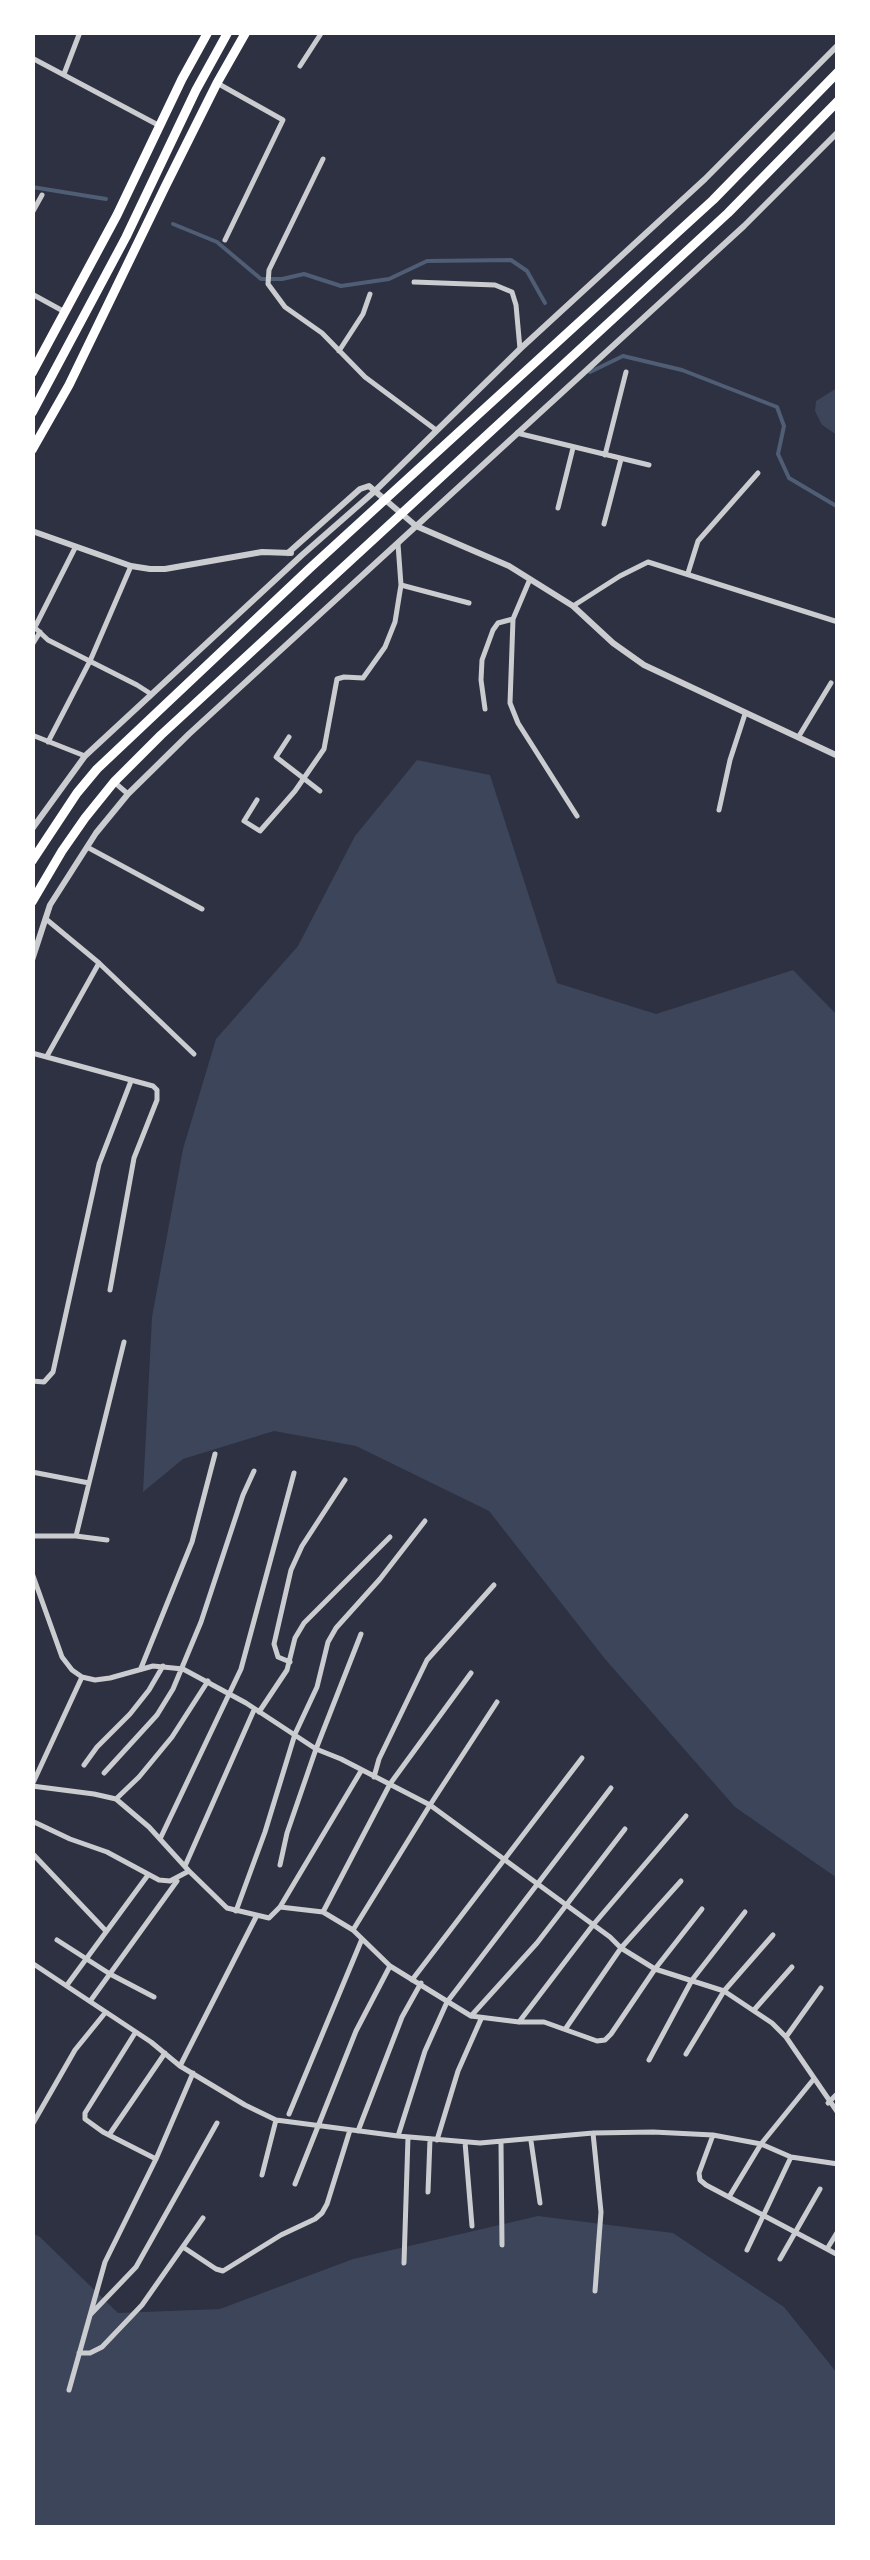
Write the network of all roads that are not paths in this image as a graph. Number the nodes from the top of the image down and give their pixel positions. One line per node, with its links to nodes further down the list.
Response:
1 (80, 32): 10 (street)
2 (208, 32): 13 (main road)
3 (228, 32): 27 (main road)
4 (246, 32): 11 (main road)
5 (322, 32): 8 (street)
6 (838, 45): 23 (street)
7 (32, 58): 10 (street)
8 (300, 66)
9 (838, 72): 37 (main road)
10 (64, 74): 13 (street)
11 (217, 83): 18 (street); 31 (main road)
12 (838, 101): 39 (main road)
13 (160, 126): 22 (main road)
14 (838, 132): 29 (street)
15 (323, 159): 24 (street)
16 (42, 194): 17 (street)
17 (32, 213)
18 (226, 240)
19 (414, 282): 23 (street)
20 (32, 294): 22 (street)
21 (370, 294): 24 (street)
22 (66, 313): 26 (main road)
23 (520, 350): 28 (street)
24 (339, 351): 28 (street)
25 (626, 372): 32 (street)
26 (32, 373)
27 (32, 413)
28 (437, 430): 36 (street)
29 (517, 433): 30 (street); 41 (street)
30 (572, 448): 32 (street); 38 (street)
31 (32, 450)
32 (605, 455): 33 (street)
33 (621, 458): 34 (street); 40 (street)
34 (649, 464)
35 (758, 473): 48 (street)
36 (375, 491): 37 (street); 45 (street); 46 (street)
37 (385, 500): 39 (street); 77 (main road)
38 (558, 508)
39 (401, 515): 41 (street); 69 (main road)
40 (604, 524)
41 (416, 526): 43 (street); 49 (street)
42 (32, 531): 44 (street)
43 (398, 544): 50 (street); 71 (street)
44 (75, 548): 47 (street); 55 (street)
45 (288, 552): 46 (street); 47 (street)
46 (302, 556): 59 (street)
47 (131, 566): 57 (street)
48 (688, 573): 52 (street); 54 (street)
49 (530, 579): 52 (street); 53 (street)
50 (402, 585): 51 (street); 68 (street)
51 (470, 603)
52 (573, 606): 61 (street)
53 (513, 619): 60 (street); 74 (street)
54 (838, 622)
55 (36, 628): 56 (street); 57 (street)
56 (32, 645)
57 (90, 661): 59 (street); 65 (street)
58 (830, 683): 64 (street)
59 (151, 694): 67 (street)
60 (485, 709)
61 (744, 714): 64 (street); 73 (street)
62 (32, 735): 65 (street)
63 (289, 737): 68 (street)
64 (798, 738): 66 (street)
65 (48, 742): 67 (street)
66 (836, 752)
67 (85, 756): 75 (street)
68 (304, 778): 70 (street); 72 (street)
69 (114, 782): 71 (street); 78 (main road)
70 (320, 791)
71 (128, 794): 76 (street)
72 (257, 800)
73 (719, 810)
74 (577, 816)
75 (32, 830)
76 (87, 846): 79 (street); 80 (street)
77 (32, 861)
78 (32, 902)
79 (202, 909)
80 (46, 918): 81 (street); 82 (street)
81 (32, 960)
82 (99, 963): 84 (street); 85 (street)
83 (32, 1053): 85 (street)
84 (194, 1054)
85 (46, 1057): 86 (street)
86 (132, 1080): 87 (street); 89 (street)
87 (110, 1290)
88 (124, 1342): 95 (street)
89 (32, 1381)
90 (216, 1454): 106 (street)
91 (254, 1471): 107 (street)
92 (32, 1472): 95 (street)
93 (294, 1473): 111 (street)
94 (345, 1480): 104 (street)
95 (89, 1483): 98 (street)
96 (426, 1521): 114 (street)
97 (32, 1536): 98 (street)
98 (76, 1536): 100 (street)
99 (390, 1537): 104 (street)
100 (106, 1540)
101 (32, 1572): 109 (street)
102 (494, 1585): 121 (street)
103 (361, 1634): 115 (street)
104 (290, 1662): 113 (street)
105 (163, 1666): 106 (street); 107 (street); 117 (street)
106 (141, 1668): 109 (street)
107 (183, 1669): 110 (street); 120 (street)
108 (471, 1674): 122 (street)
109 (82, 1677): 119 (street)
110 (208, 1682): 111 (street); 125 (street)
111 (231, 1694): 113 (street); 130 (street)
112 (497, 1702): 126 (street)
113 (256, 1711): 114 (street); 134 (street)
114 (295, 1734): 115 (street); 142 (street)
115 (316, 1749): 118 (street); 133 (street)
116 (582, 1758): 132 (street)
117 (84, 1764)
118 (361, 1771): 121 (street); 140 (street)
119 (35, 1772): 123 (street)
120 (104, 1773)
121 (374, 1777): 122 (street)
122 (390, 1784): 126 (street); 143 (street)
123 (32, 1785): 125 (street)
124 (612, 1788): 138 (street)
125 (116, 1799): 130 (street)
126 (430, 1804): 132 (street); 147 (street)
127 (686, 1816): 146 (street)
128 (32, 1822): 135 (street)
129 (625, 1829): 139 (street)
130 (160, 1839): 134 (street)
131 (32, 1853): 148 (street)
132 (503, 1858): 138 (street); 159 (street)
133 (280, 1865)
134 (187, 1868): 136 (street); 142 (street)
135 (148, 1875): 136 (street); 148 (street)
136 (179, 1878): 158 (street)
137 (681, 1880): 152 (street)
138 (536, 1884): 139 (street); 167 (street)
139 (565, 1904): 146 (street); 170 (street)
140 (280, 1907): 143 (street); 145 (street)
141 (702, 1909): 157 (street)
142 (236, 1911): 145 (street)
143 (323, 1912): 147 (street)
144 (745, 1912): 160 (street)
145 (256, 1917): 179 (street)
146 (594, 1925): 152 (street); 172 (street)
147 (353, 1930): 150 (street)
148 (106, 1931): 153 (street)
149 (772, 1935): 164 (street)
150 (362, 1939): 155 (street); 187 (street)
151 (57, 1940): 153 (street)
152 (621, 1948): 157 (street); 173 (street)
153 (86, 1958): 158 (street); 162 (street)
154 (33, 1963): 162 (street)
155 (390, 1966): 159 (street); 191 (street)
156 (792, 1967): 168 (street)
157 (655, 1969): 160 (street); 173 (street)
158 (110, 1974): 165 (street); 166 (street)
159 (412, 1980): 161 (street)
160 (692, 1980): 164 (street); 178 (street)
161 (421, 1984): 167 (street); 192 (street)
162 (67, 1986): 166 (street)
163 (821, 1988): 175 (street)
164 (724, 1991): 168 (street); 177 (street)
165 (154, 1997)
166 (91, 2000): 169 (street)
167 (447, 2002): 170 (street); 196 (street)
168 (754, 2010): 175 (street)
169 (105, 2013): 174 (street); 185 (street)
170 (471, 2016): 171 (street)
171 (481, 2019): 172 (street); 198 (street)
172 (519, 2022): 173 (street)
173 (566, 2028)
174 (135, 2032): 176 (street); 194 (street)
175 (786, 2037): 181 (street)
176 (165, 2053): 179 (street); 194 (street)
177 (686, 2054)
178 (649, 2060)
179 (180, 2066): 180 (street)
180 (192, 2073): 188 (street); 204 (street)
181 (814, 2080): 184 (street); 202 (street)
182 (838, 2093): 184 (street)
183 (32, 2102): 185 (street)
184 (828, 2103): 186 (street)
185 (42, 2110): 190 (street)
186 (838, 2113)
187 (290, 2114)
188 (276, 2120): 191 (street); 206 (street)
189 (218, 2123): 225 (street)
190 (32, 2125)
191 (317, 2126): 192 (street); 207 (street)
192 (354, 2131): 196 (street); 218 (street)
193 (593, 2134): 195 (street); 199 (street); 224 (street)
194 (109, 2135): 204 (street)
195 (713, 2135): 202 (street); 210 (street)
196 (398, 2136): 197 (street)
197 (408, 2137): 198 (street); 223 (street)
198 (434, 2139): 200 (street); 209 (street)
199 (531, 2140): 201 (street); 211 (street)
200 (465, 2142): 201 (street); 214 (street)
201 (501, 2143): 217 (street)
202 (761, 2144): 203 (street); 210 (street)
203 (791, 2156): 205 (street); 212 (street)
204 (156, 2159): 225 (street)
205 (838, 2164)
206 (262, 2174)
207 (295, 2184)
208 (820, 2190): 216 (street)
209 (428, 2192)
210 (729, 2196): 212 (street)
211 (540, 2203)
212 (765, 2215): 216 (street); 220 (street)
213 (204, 2218): 218 (street)
214 (472, 2226)
215 (838, 2231): 219 (street)
216 (795, 2232): 219 (street); 222 (street)
217 (502, 2244)
218 (183, 2247): 226 (street)
219 (827, 2248): 221 (street)
220 (747, 2250)
221 (838, 2255)
222 (780, 2260)
223 (404, 2263)
224 (595, 2291)
225 (90, 2316): 226 (street)
226 (80, 2352): 227 (street)
227 (69, 2390)

